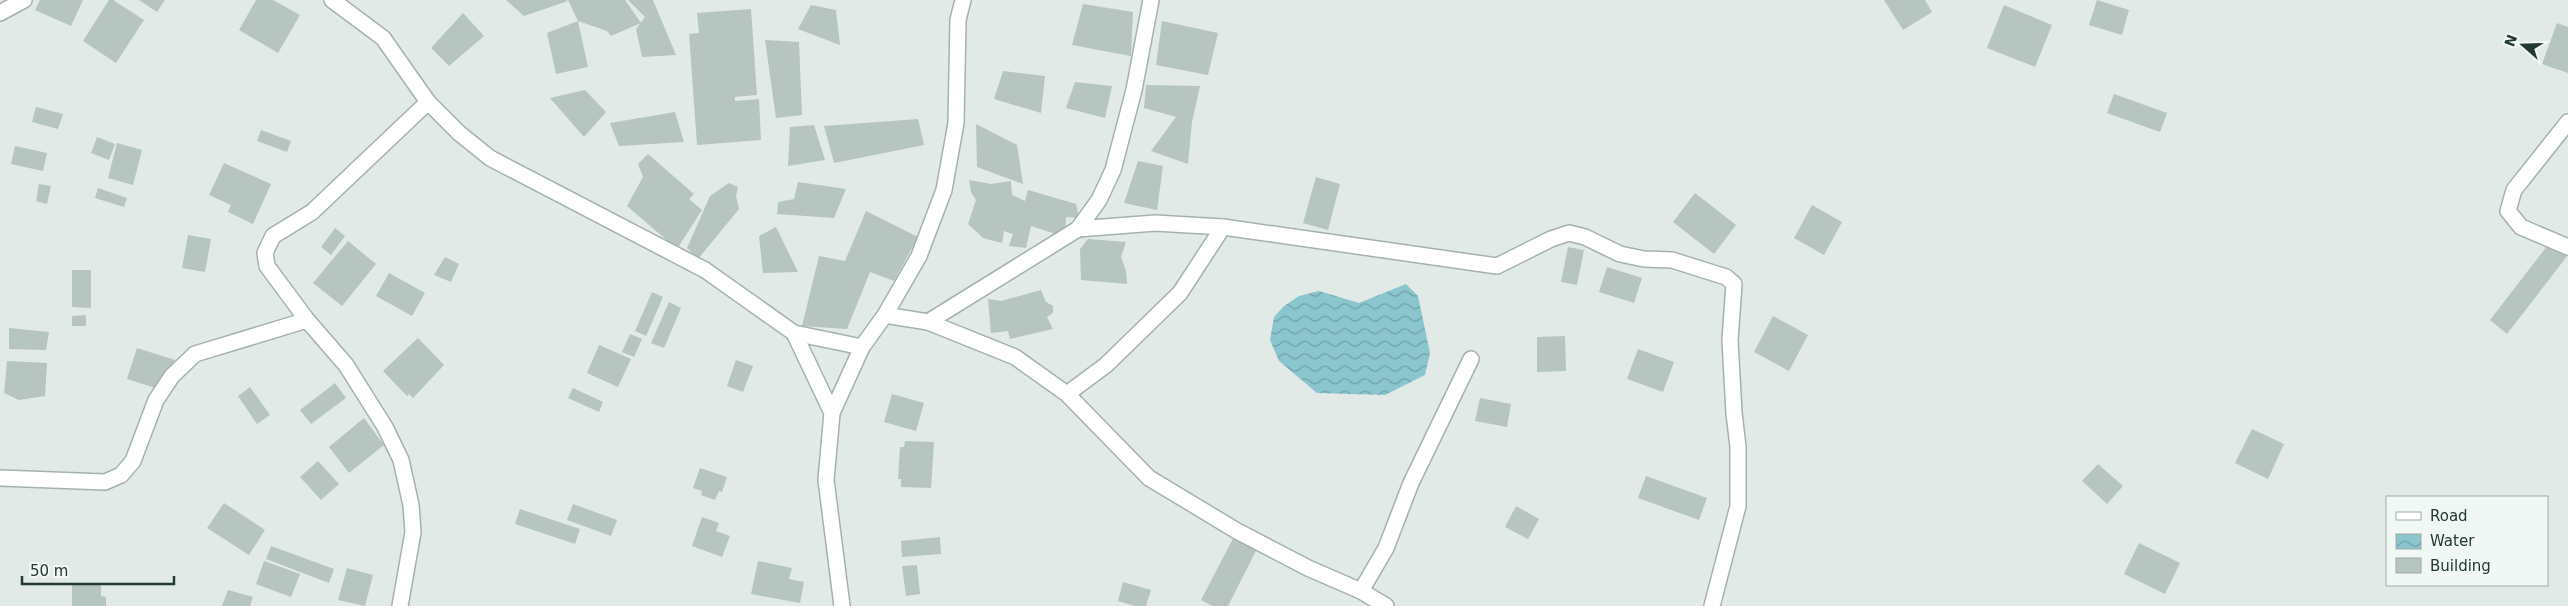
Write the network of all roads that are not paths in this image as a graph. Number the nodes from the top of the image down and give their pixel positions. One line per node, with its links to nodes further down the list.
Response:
1 (24, 0): 5 (street)
2 (332, 0): 6 (street)
3 (962, 0): 11 (street)
4 (1150, 0): 9 (street)
5 (0, 13)
6 (428, 102): 12 (street); 14 (street)
7 (2568, 122): 10 (street)
8 (1223, 227): 9 (street); 17 (street); 24 (street)
9 (1078, 229): 13 (street)
10 (2568, 247)
11 (885, 315): 13 (street); 15 (street)
12 (306, 320): 19 (street); 21 (street)
13 (928, 322): 17 (street)
14 (794, 333): 15 (street); 18 (street)
15 (862, 347): 18 (street)
16 (1471, 359): 20 (street)
17 (1067, 394): 20 (street)
18 (832, 413): 22 (street)
19 (0, 478)
20 (1361, 591): 23 (street)
21 (400, 606)
22 (842, 606)
23 (1386, 606)
24 (1712, 606)

